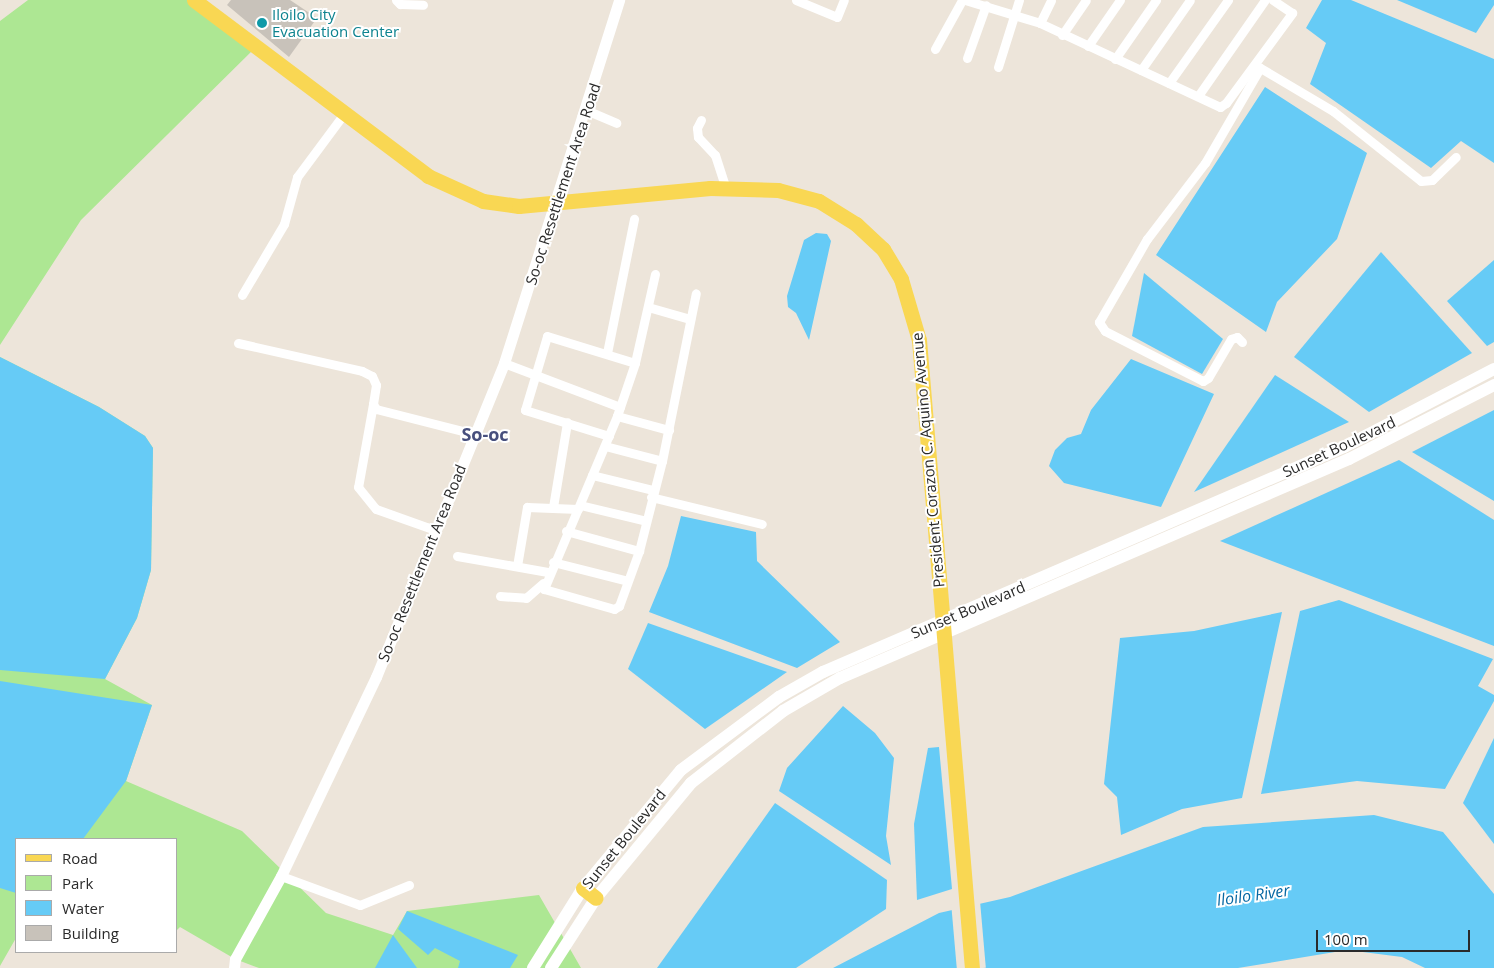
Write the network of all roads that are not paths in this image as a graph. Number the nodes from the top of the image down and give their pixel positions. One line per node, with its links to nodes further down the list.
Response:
1 (194, 0): 31 (main road, President Corazon C. Aquino Avenue)
2 (396, 0): 16 (street)
3 (619, 0): 30 (street, So-oc Resettlement Area Road)
4 (796, 0): 5 (street)
5 (844, 0)
6 (964, 0): 17 (street); 22 (street)
7 (1018, 0): 18 (street)
8 (1050, 0): 19 (street)
9 (1086, 0): 20 (street)
10 (1120, 0): 21 (street)
11 (1156, 0): 24 (street)
12 (1190, 0): 27 (street)
13 (1228, 0): 28 (street)
14 (1265, 0): 29 (street)
15 (1272, 0): 25 (street)
16 (423, 5)
17 (986, 5): 18 (street); 23 (street)
18 (1014, 13): 19 (street); 26 (street)
19 (1040, 23): 20 (street)
20 (1062, 34): 21 (street)
21 (1088, 46): 24 (street)
22 (935, 49)
23 (967, 58)
24 (1115, 59): 27 (street)
25 (1258, 66): 29 (street); 34 (street); 43 (street)
26 (998, 67)
27 (1141, 70): 28 (street)
28 (1169, 83): 29 (street)
29 (1198, 96)
30 (586, 110): 33 (street); 36 (street, So-oc Resettlement Area Road)
31 (343, 115): 36 (main road, President Corazon C. Aquino Avenue); 40 (street)
32 (701, 120): 35 (street)
33 (616, 123)
34 (1456, 157)
35 (726, 188): 36 (main road, President Corazon C. Aquino Avenue); 77 (main road, President Corazon C. Aquino Avenue)
36 (553, 204): 46 (street, So-oc Resettlement Area Road)
37 (634, 219): 45 (street)
38 (655, 274): 41 (street)
39 (696, 293): 42 (street)
40 (242, 295)
41 (648, 307): 42 (street); 47 (street)
42 (690, 319): 55 (street)
43 (1242, 342)
44 (238, 343): 51 (street)
45 (607, 353): 47 (street); 49 (street)
46 (504, 363): 49 (street); 56 (street, So-oc Resettlement Area Road)
47 (635, 363): 52 (street)
48 (1494, 369): 58 (main road, Sunset Boulevard)
49 (534, 373): 52 (street); 54 (street)
50 (1494, 385): 58 (main road, Sunset Boulevard)
51 (373, 404): 56 (street); 67 (street)
52 (620, 407): 53 (street)
53 (617, 416): 55 (street); 57 (street)
54 (567, 422): 57 (street); 63 (street)
55 (669, 430): 60 (street)
56 (474, 434): 67 (street, So-oc Resettlement Area Road)
57 (609, 436): 59 (street)
58 (1378, 437): 77 (main road, Sunset Boulevard)
59 (605, 446): 60 (street); 61 (street)
60 (662, 461): 62 (street)
61 (592, 475): 62 (street); 64 (street)
62 (652, 494): 65 (street); 66 (street)
63 (553, 507): 64 (street); 72 (street)
64 (579, 507): 65 (street); 68 (street)
65 (646, 521): 69 (street)
66 (762, 524)
67 (435, 530): 78 (street, So-oc Resettlement Area Road)
68 (566, 531): 69 (street); 71 (street)
69 (639, 551): 74 (street)
70 (457, 556): 72 (street)
71 (553, 562): 73 (street); 74 (street)
72 (517, 566): 73 (street)
73 (548, 572): 75 (street)
74 (628, 581): 75 (street)
75 (543, 583): 76 (street)
76 (500, 596)
77 (943, 629): 80 (main road, Sunset Boulevard); 81 (main road, Sunset Boulevard); 85 (main road, President Corazon C. Aquino Avenue)
78 (281, 876): 79 (street); 82 (street, So-oc Resettlement Area Road)
79 (409, 885)
80 (583, 888): 81 (main road); 83 (main road, Sunset Boulevard)
81 (596, 898): 84 (main road, Sunset Boulevard)
82 (233, 965)
83 (532, 968)
84 (550, 968)
85 (972, 968)

